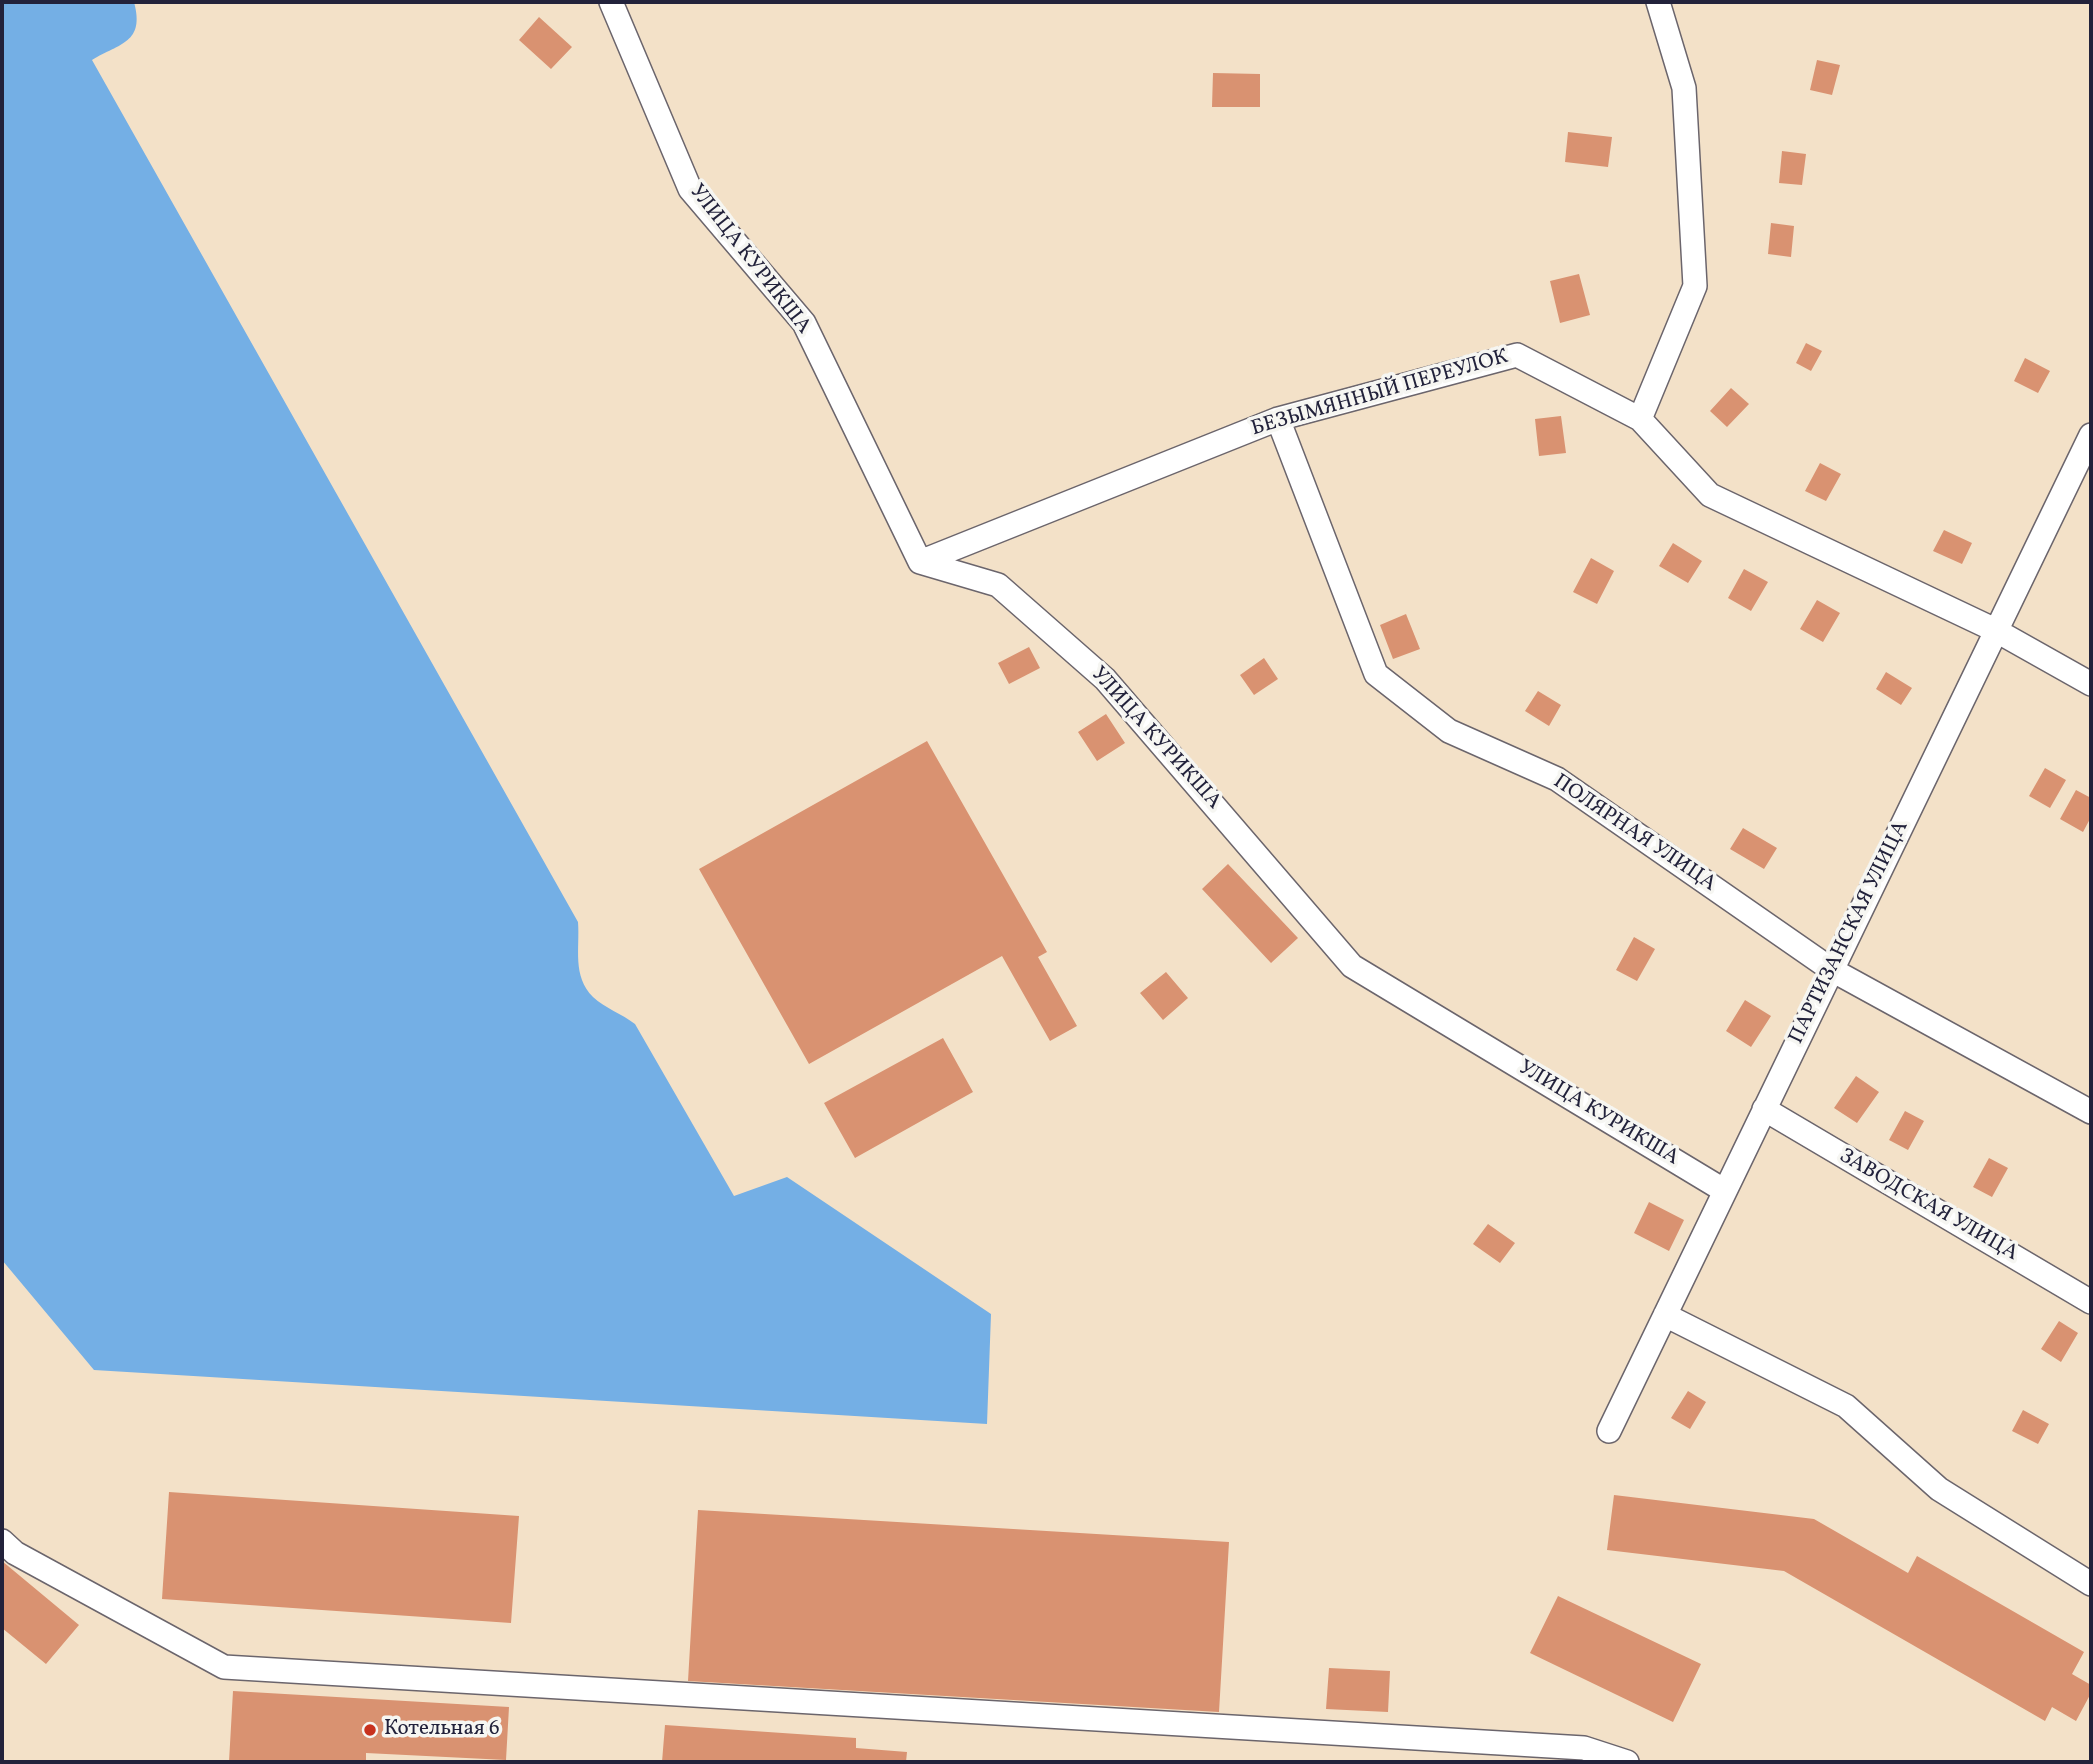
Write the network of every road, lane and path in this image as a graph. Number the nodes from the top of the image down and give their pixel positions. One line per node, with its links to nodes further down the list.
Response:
1 (611, 2): 6 (street, УЛИЦА КУРИКША)
2 (1658, 2): 4 (street)
3 (1278, 419): 4 (street, БЕЗЫМЯННЫЙ ПЕРЕУЛОК); 6 (street, БЕЗЫМЯННЫЙ ПЕРЕУЛОК); 9 (street, ПОЛЯРНАЯ УЛИЦА)
4 (1640, 419): 7 (street, БЕЗЫМЯННЫЙ ПЕРЕУЛОК)
5 (2091, 435): 7 (street, ПАРТИЗАНСКАЯ УЛИЦА)
6 (920, 562): 12 (street, УЛИЦА КУРИКША)
7 (1995, 630): 8 (street, БЕЗЫМЯННЫЙ ПЕРЕУЛОК); 9 (street, ПАРТИЗАНСКАЯ УЛИЦА)
8 (2091, 684)
9 (1832, 970): 10 (street, ПАРТИЗАНСКАЯ УЛИЦА); 11 (street, ПОЛЯРНАЯ УЛИЦА)
10 (1764, 1110): 12 (street, ПАРТИЗАНСКАЯ УЛИЦА); 13 (street, ЗАВОДСКАЯ УЛИЦА)
11 (2091, 1112)
12 (1725, 1191): 14 (street, ПАРТИЗАНСКАЯ УЛИЦА)
13 (2091, 1302)
14 (1665, 1315): 15 (street, ПАРТИЗАНСКАЯ УЛИЦА); 17 (street)
15 (1609, 1431)
16 (2, 1541): 18 (street)
17 (2091, 1584)
18 (1627, 1762)

